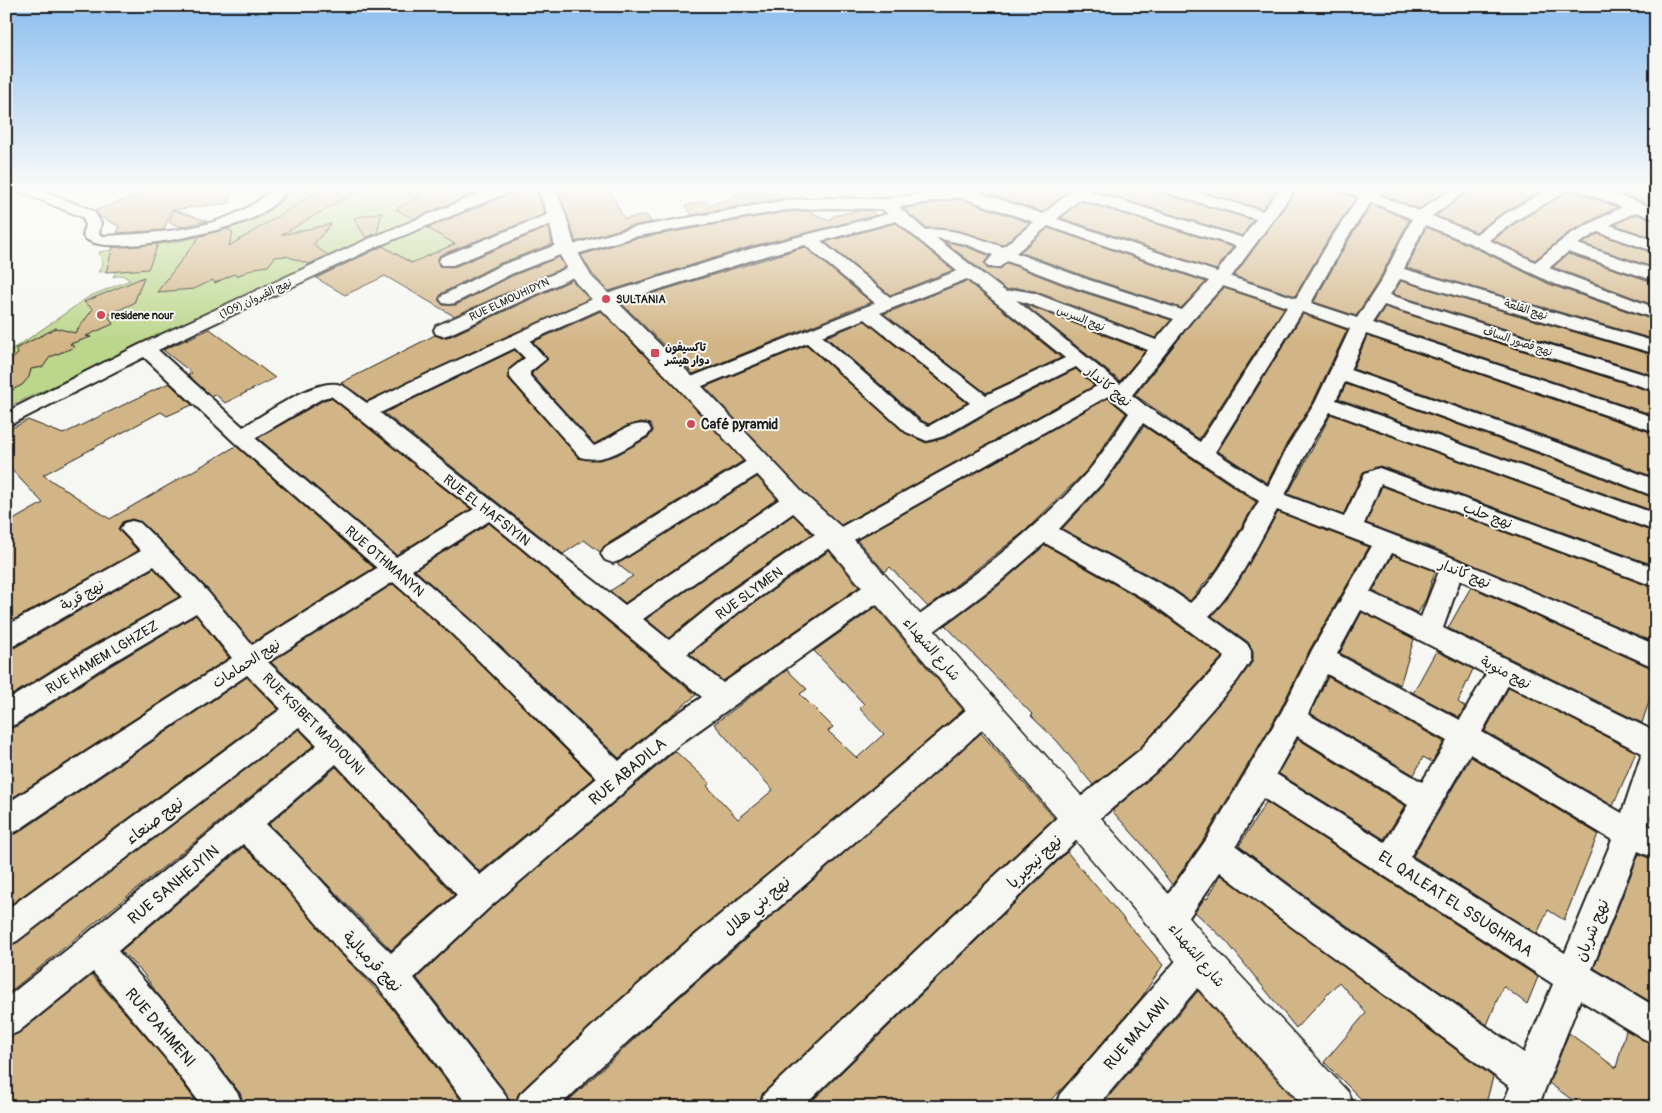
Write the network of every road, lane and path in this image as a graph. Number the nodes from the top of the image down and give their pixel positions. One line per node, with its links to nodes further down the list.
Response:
1 (94, 239): 2 (street)
2 (130, 239)
3 (382, 239): 48 (street, نهج القيروان (109))
4 (501, 239): 27 (street)
5 (564, 239): 26 (street, شارع الشهداء)
6 (617, 239): 26 (street)
7 (812, 239): 20 (street)
8 (925, 239): 30 (street, نهج كاندار)
9 (963, 239): 25 (street)
10 (1023, 239): 25 (street)
11 (1102, 239): 32 (street)
12 (1231, 239): 22 (street)
13 (1250, 239): 22 (street)
14 (1339, 239): 38 (street)
15 (1410, 239): 29 (street)
16 (1473, 239): 21 (street)
17 (1481, 239): 21 (street)
18 (1574, 239): 23 (street)
19 (1633, 239): 24 (street)
20 (809, 240): 36 (street); 37 (street)
21 (1478, 241): 28 (street)
22 (1246, 244): 32 (street)
23 (1565, 245): 28 (street); 31 (street)
24 (1656, 247)
25 (1004, 254): 30 (street); 41 (street)
26 (569, 256): 35 (street); 36 (street, شارع الشهداء); 43 (street, RUE ELMOUHIDYN)
27 (447, 261)
28 (1537, 269): 40 (street)
29 (1395, 272): 34 (street); 47 (street, نهج القلعة)
30 (972, 275): 33 (street, نهج كاندار); 37 (street)
31 (1656, 276)
32 (1220, 279): 38 (street); 41 (street)
33 (1002, 298): 46 (street, نهج السرس); 49 (street, نهج كاندار)
34 (1380, 298): 42 (street); 52 (street, نهج قصور الساف)
35 (449, 299)
36 (603, 301): 45 (street); 51 (street, شارع الشهداء)
37 (888, 304): 39 (street)
38 (1299, 305): 42 (street); 62 (street)
39 (867, 312): 44 (street); 55 (street)
40 (1656, 314)
41 (1185, 317): 46 (street)
42 (1361, 325): 50 (street); 59 (street)
43 (443, 330)
44 (809, 335): 51 (street); 55 (street)
45 (518, 340): 56 (street); 60 (street)
46 (1160, 348): 53 (street)
47 (1656, 348)
48 (146, 349): 58 (street, نهج القيروان (109)); 61 (street, RUE OTHMANYN)
49 (1078, 359): 53 (street, نهج كاندار); 55 (street)
50 (1339, 373): 54 (street); 64 (street)
51 (688, 385): 63 (street, شارع الشهداء)
52 (1656, 385)
53 (1115, 391): 57 (street, نهج كاندار); 72 (street, RUE SLYMEN)
54 (1325, 403): 65 (street); 68 (street)
55 (984, 404)
56 (366, 412): 61 (street, RUE EL HAFSIYIN); 67 (street, RUE EL HAFSIYIN)
57 (1140, 412): 62 (street, نهج كاندار); 71 (street)
58 (6, 420)
59 (1656, 425)
60 (641, 430)
61 (241, 437): 77 (street, RUE OTHMANYN)
62 (1203, 454): 65 (street, نهج كاندار)
63 (760, 463): 66 (street, شارع الشهداء); 75 (street)
64 (1656, 489)
65 (1272, 499): 70 (street, نهج كاندار); 82 (street)
66 (795, 500): 72 (street, شارع الشهداء); 83 (street)
67 (490, 510): 77 (street, نهج الحمامات); 83 (street, RUE EL HAFSIYIN)
68 (1656, 523)
69 (132, 529): 74 (street, RUE KSIBET MADIOUNI)
70 (1350, 529): 73 (street, نهج كاندار); 78 (street, نهج حلب)
71 (1043, 531): 82 (street); 84 (street)
72 (835, 536): 79 (street, شارع الشهداء); 87 (street, RUE SLYMEN)
73 (1386, 542): 76 (street, نهج كاندار); 80 (street)
74 (157, 552): 81 (street, RUE KSIBET MADIOUNI); 86 (street, نهج قربة)
75 (613, 554)
76 (1453, 568): 85 (street); 88 (street, نهج كاندار)
77 (394, 570): 90 (street, نهج الحمامات); 102 (street, RUE OTHMANYN)
78 (1656, 578)
79 (880, 588): 84 (street, شارع الشهداء); 92 (street, RUE ABADILA)
80 (1356, 597): 85 (street, نهج منوبة); 89 (street)
81 (199, 599): 90 (street, RUE KSIBET MADIOUNI); 95 (street, RUE HAMEM LGHZEZ)
82 (1191, 618): 104 (street, نهج نيجيريا)
83 (624, 619): 87 (street, RUE EL HAFSIYIN)
84 (916, 631): 94 (street, شارع الشهداء)
85 (1428, 633): 91 (street, نهج منوبة)
86 (6, 638)
87 (668, 655): 92 (street, RUE EL HAFSIYIN)
88 (1656, 657)
89 (1322, 658): 96 (street); 97 (street)
90 (249, 660): 93 (street, RUE KSIBET MADIOUNI); 105 (street, نهج الحمامات)
91 (1502, 670): 97 (street); 99 (street, نهج منوبة)
92 (721, 697): 102 (street, RUE ABADILA)
93 (302, 710): 98 (street, RUE KSIBET MADIOUNI); 112 (street, نهج صنعاء)
94 (985, 710): 104 (street, شارع الشهداء); 122 (street, نهج بني هلال)
95 (6, 716)
96 (1292, 719): 101 (street); 103 (street)
97 (1465, 738): 103 (street); 107 (street)
98 (337, 746): 106 (street, RUE SANHEJYIN); 110 (street, RUE KSIBET MADIOUNI)
99 (1656, 746)
100 (1656, 752): 107 (street, نهج شربان)
101 (1256, 778): 108 (street); 109 (street, EL QALEAT EL SSUGHRAA)
102 (618, 779): 110 (street, RUE ABADILA)
103 (1426, 800): 109 (street)
104 (1079, 817): 111 (street, شارع الشهداء); 123 (street, نهج نيجيريا)
105 (6, 821)
106 (245, 824): 113 (street, RUE SANHEJYIN); 115 (street, نهج قرمبالية)
107 (1639, 837): 116 (street, نهج شربان)
108 (1217, 850): 111 (street); 119 (street)
109 (1391, 861): 116 (street, EL QALEAT EL SSUGHRAA)
110 (479, 896): 115 (street, RUE ABADILA)
111 (1168, 920): 114 (street, شارع الشهداء)
112 (6, 930)
113 (95, 949): 117 (street, RUE SANHEJYIN); 120 (street, RUE DAHMENI)
114 (1199, 960): 124 (street, RUE MALAWI); 125 (street, شارع الشهداء)
115 (391, 976): 121 (street, نهج قرمبالية)
116 (1572, 978): 118 (street, EL QALEAT EL SSUGHRAA); 119 (street, نهج شربان)
117 (6, 1020)
118 (1656, 1027)
119 (1526, 1093)
120 (225, 1107)
121 (492, 1107)
122 (533, 1107)
123 (777, 1107)
124 (1073, 1107)
125 (1333, 1107)

